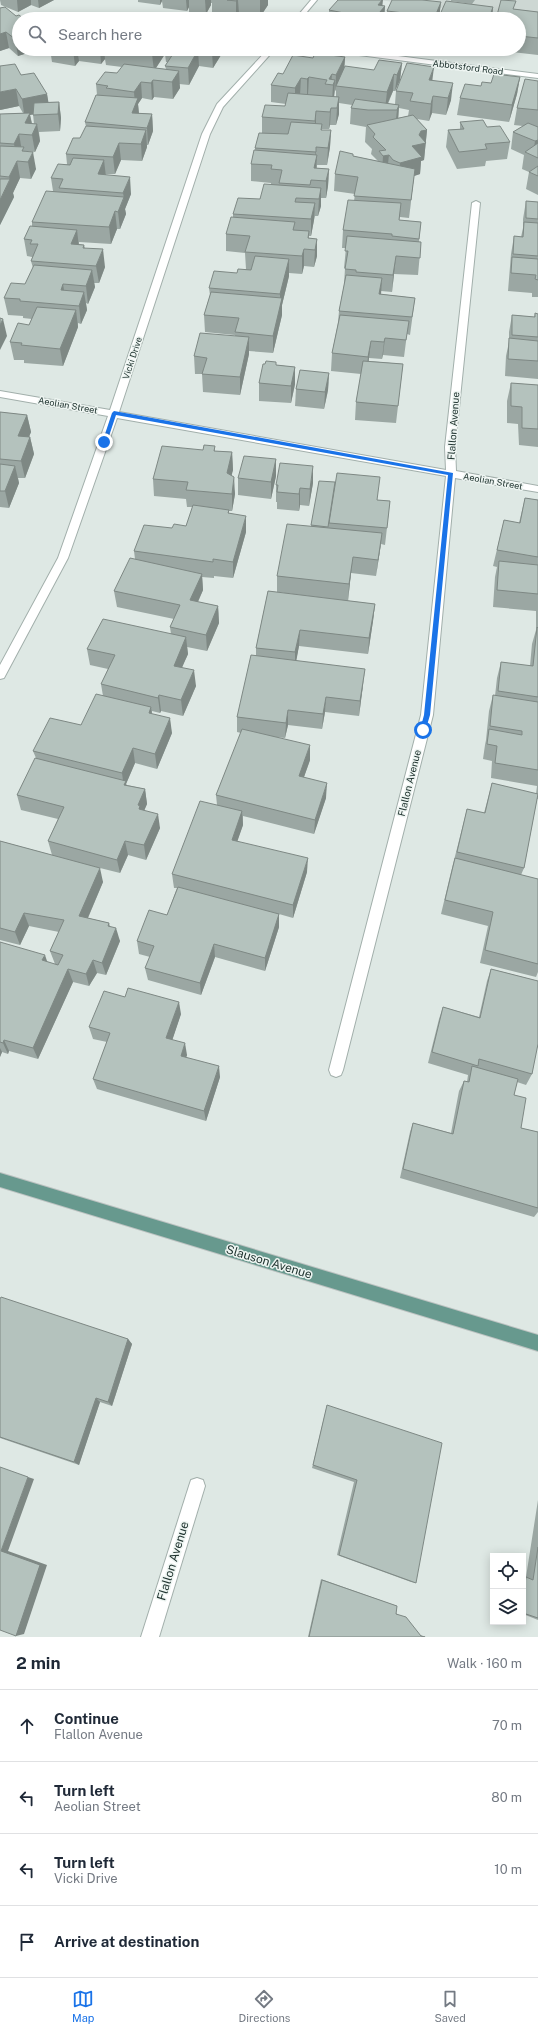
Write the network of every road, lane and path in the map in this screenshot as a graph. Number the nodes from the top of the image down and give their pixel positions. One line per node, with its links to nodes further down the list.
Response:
1 (314, 0): 2 (street)
2 (304, 12)
3 (266, 56): 8 (street, Vicki Drive)
4 (382, 56): 5 (street, Abbotsford Road)
5 (538, 76)
6 (476, 203): 9 (street, Flallon Avenue)
7 (0, 394): 8 (street, Aeolian Street)
8 (114, 413): 9 (street, Aeolian Street); 11 (street, Vicki Drive)
9 (451, 474): 10 (street, Aeolian Street); 12 (street, Flallon Avenue)
10 (538, 489)
11 (0, 675)
12 (336, 1070)
13 (0, 1180): 14 (main road, Slauson Avenue)
14 (538, 1343)
15 (197, 1486): 16 (street, Flallon Avenue)
16 (150, 1637)

